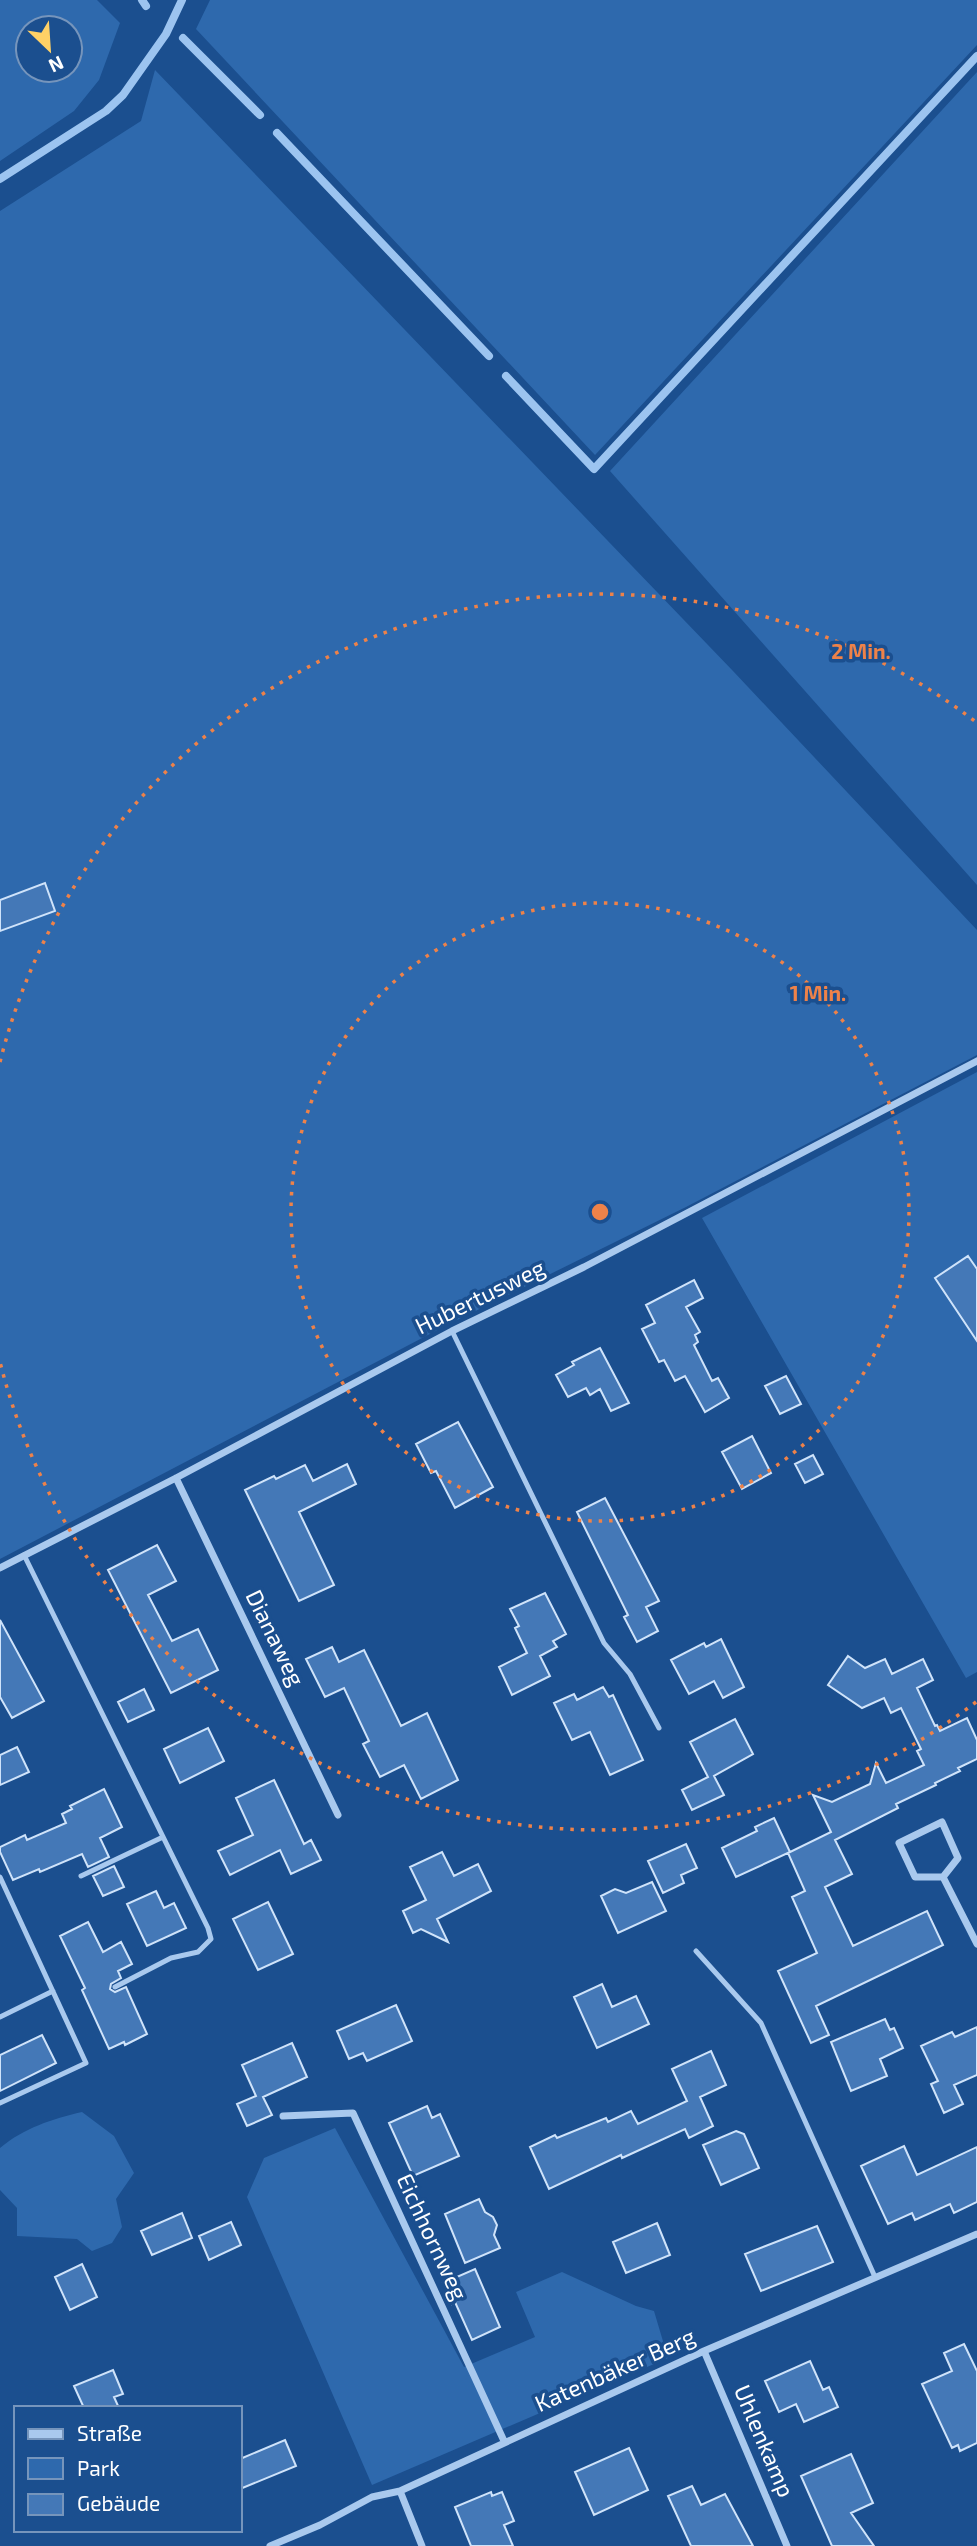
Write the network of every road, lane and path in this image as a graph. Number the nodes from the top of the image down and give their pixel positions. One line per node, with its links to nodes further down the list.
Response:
1 (977, 1061): 2 (street, Hubertusweg)
2 (452, 1331): 3 (street, Hubertusweg); 6 (lane)
3 (176, 1478): 4 (street, Hubertusweg); 7 (street, Dianaweg)
4 (24, 1555): 5 (street, Hubertusweg); 8 (lane)
5 (0, 1568)
6 (659, 1728)
7 (338, 1815)
8 (163, 1837): 10 (lane); 14 (lane)
9 (0, 1877): 15 (lane)
10 (81, 1877)
11 (943, 1877): 11 (street); 12 (street)
12 (977, 1944)
13 (696, 1951): 20 (lane)
14 (115, 1986)
15 (53, 1991): 16 (lane); 17 (lane)
16 (0, 2017)
17 (0, 2103)
18 (283, 2116): 22 (street, Eichhornweg)
19 (976, 2236): 20 (street, Katenbäker Berg)
20 (875, 2277): 21 (street, Katenbäker Berg)
21 (704, 2351): 22 (street, Katenbäker Berg); 26 (street, Uhlenkamp)
22 (504, 2441): 23 (street, Katenbäker Berg)
23 (400, 2491): 24 (street, Katenbäker Berg); 25 (street)
24 (270, 2546)
25 (422, 2546)
26 (788, 2546)

